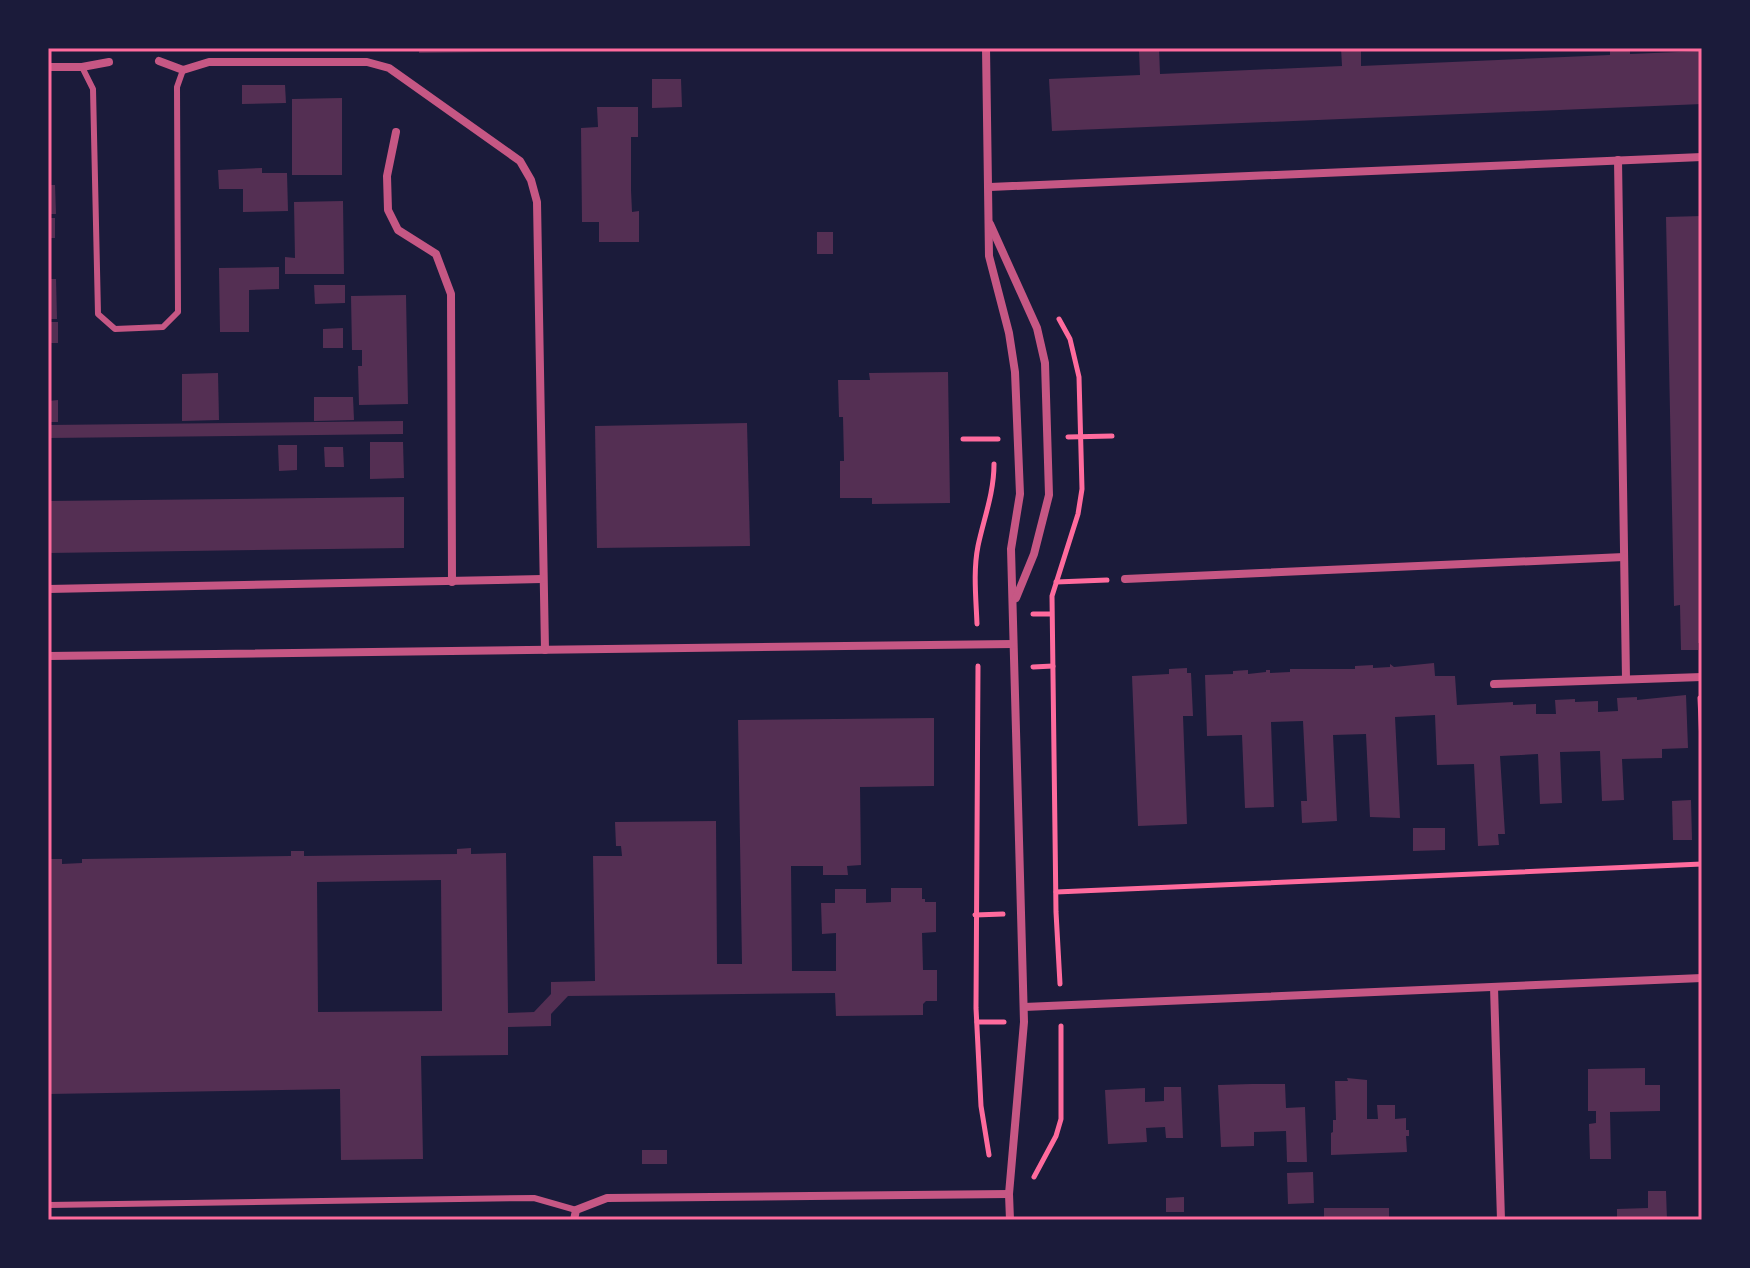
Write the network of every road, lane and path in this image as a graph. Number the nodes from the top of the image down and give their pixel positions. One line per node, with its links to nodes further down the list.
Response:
1 (986, 48): 10 (street)
2 (159, 61): 6 (street)
3 (109, 62): 5 (street)
4 (48, 67): 5 (street)
5 (82, 67): 6 (lane)
6 (183, 70): 15 (street)
7 (396, 132): 17 (street)
8 (1702, 157): 9 (street)
9 (1618, 160): 10 (street); 14 (street)
10 (990, 187): 11 (street)
11 (989, 222): 20 (street); 20 (street)
12 (1056, 313): 18 (path)
13 (995, 439): 21 (path)
14 (1624, 557): 16 (street); 26 (street)
15 (542, 579): 17 (street); 23 (street)
16 (1125, 579): 18 (path)
17 (452, 582): 19 (street)
18 (1056, 582): 30 (path)
19 (48, 589)
20 (1014, 602): 22 (street)
21 (978, 644): 22 (street); 23 (street); 36 (path)
22 (1013, 644): 33 (street)
23 (545, 650): 24 (street)
24 (48, 656)
25 (1701, 677): 26 (street); 28 (path)
26 (1626, 679): 27 (street)
27 (1494, 684)
28 (1702, 743)
29 (1702, 864): 30 (path)
30 (1056, 892): 34 (path)
31 (1702, 978): 32 (street)
32 (1494, 987): 34 (street); 41 (street)
33 (1024, 1007): 34 (street); 37 (street)
34 (1061, 1007): 35 (path)
35 (1033, 1189)
36 (987, 1194): 37 (street); 39 (street)
37 (1009, 1194): 40 (street)
38 (48, 1205): 39 (lane)
39 (575, 1215)
40 (1010, 1220)
41 (1501, 1220)

